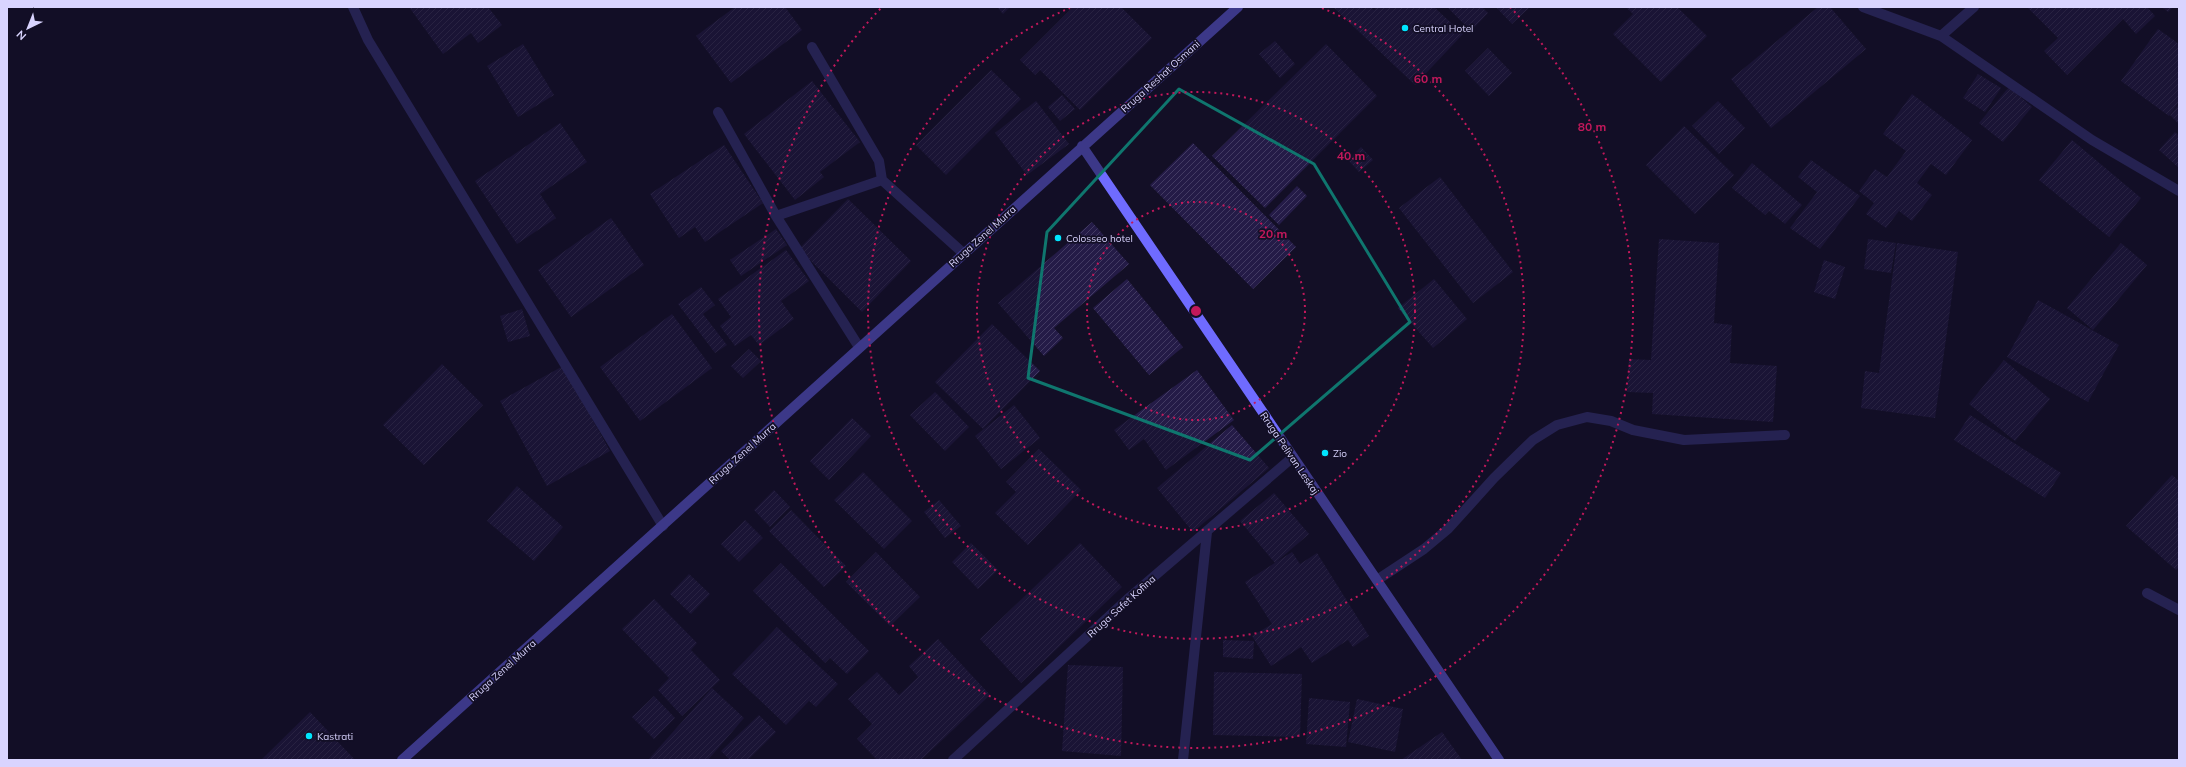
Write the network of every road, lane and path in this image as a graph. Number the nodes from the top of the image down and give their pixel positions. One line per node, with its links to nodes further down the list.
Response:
1 (352, 7): 16 (street)
2 (1238, 7): 8 (main road, Rruga Reshat Osmani)
3 (1863, 7): 5 (street)
4 (1974, 7): 5 (street)
5 (1941, 36): 10 (street)
6 (812, 47): 9 (street)
7 (718, 112): 11 (street)
8 (1082, 146): 12 (main road, Rruga Zenel Murra); 15 (main road, Rruga Pelivan Leskaj)
9 (882, 180): 11 (street); 12 (street)
10 (2179, 190)
11 (776, 216): 13 (street)
12 (963, 253): 13 (main road, Rruga Zenel Murra)
13 (859, 347): 16 (main road, Rruga Zenel Murra)
14 (1785, 435): 18 (street)
15 (1293, 457): 17 (street, Rruga Safet Kofina); 18 (main road, Rruga Pelivan Leskaj)
16 (663, 526): 21 (main road, Rruga Zenel Murra)
17 (1207, 532): 22 (street, Rruga Safet Kofina); 23 (street)
18 (1377, 580): 24 (main road, Rruga Pelivan Leskaj)
19 (2147, 593): 20 (street)
20 (2179, 610)
21 (402, 760)
22 (954, 760)
23 (1183, 760)
24 (1498, 760)

